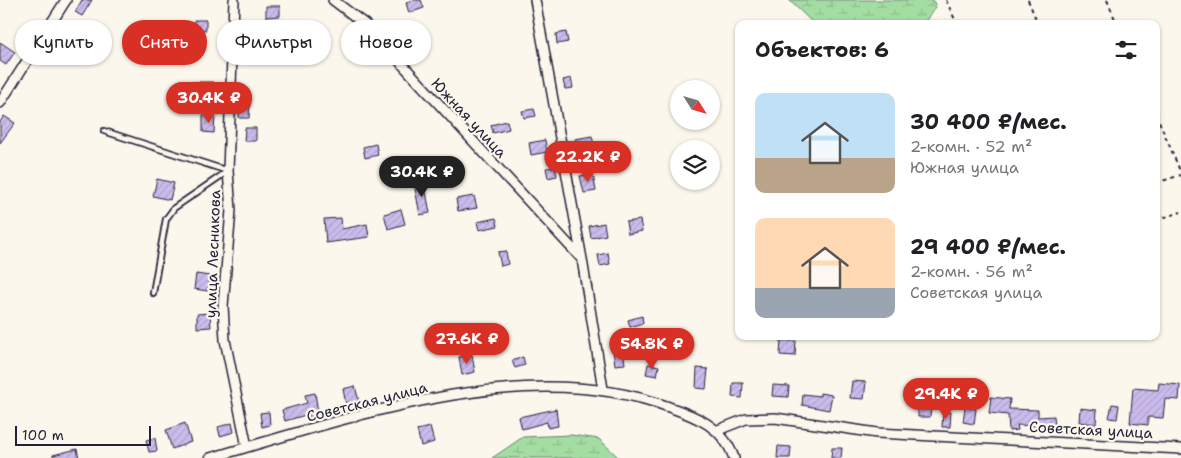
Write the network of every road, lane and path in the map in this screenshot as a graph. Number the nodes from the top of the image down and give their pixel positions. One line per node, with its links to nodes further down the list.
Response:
1 (66, 0): 11 (street)
2 (234, 0): 14 (street, улица Лесникова)
3 (333, 0): 19 (street, Южная улица)
4 (534, 0): 19 (street)
5 (946, 0): 8 (path)
6 (1028, 0): 9 (path)
7 (1107, 0): 10 (path)
8 (955, 20)
9 (1036, 20)
10 (1115, 20)
11 (0, 103)
12 (1160, 124): 15 (path)
13 (104, 131): 14 (lane)
14 (228, 171): 20 (lane); 23 (street, улица Лесникова)
15 (1181, 174): 16 (path)
16 (1160, 182)
17 (1181, 212): 18 (path)
18 (1160, 219)
19 (582, 259): 21 (street)
20 (153, 293)
21 (603, 389): 22 (street, Советская улица); 23 (street, Советская улица)
22 (718, 430): 24 (street, Советская улица); 26 (street)
23 (246, 448): 25 (street, Советская улица)
24 (1181, 449)
25 (210, 458)
26 (734, 458)

